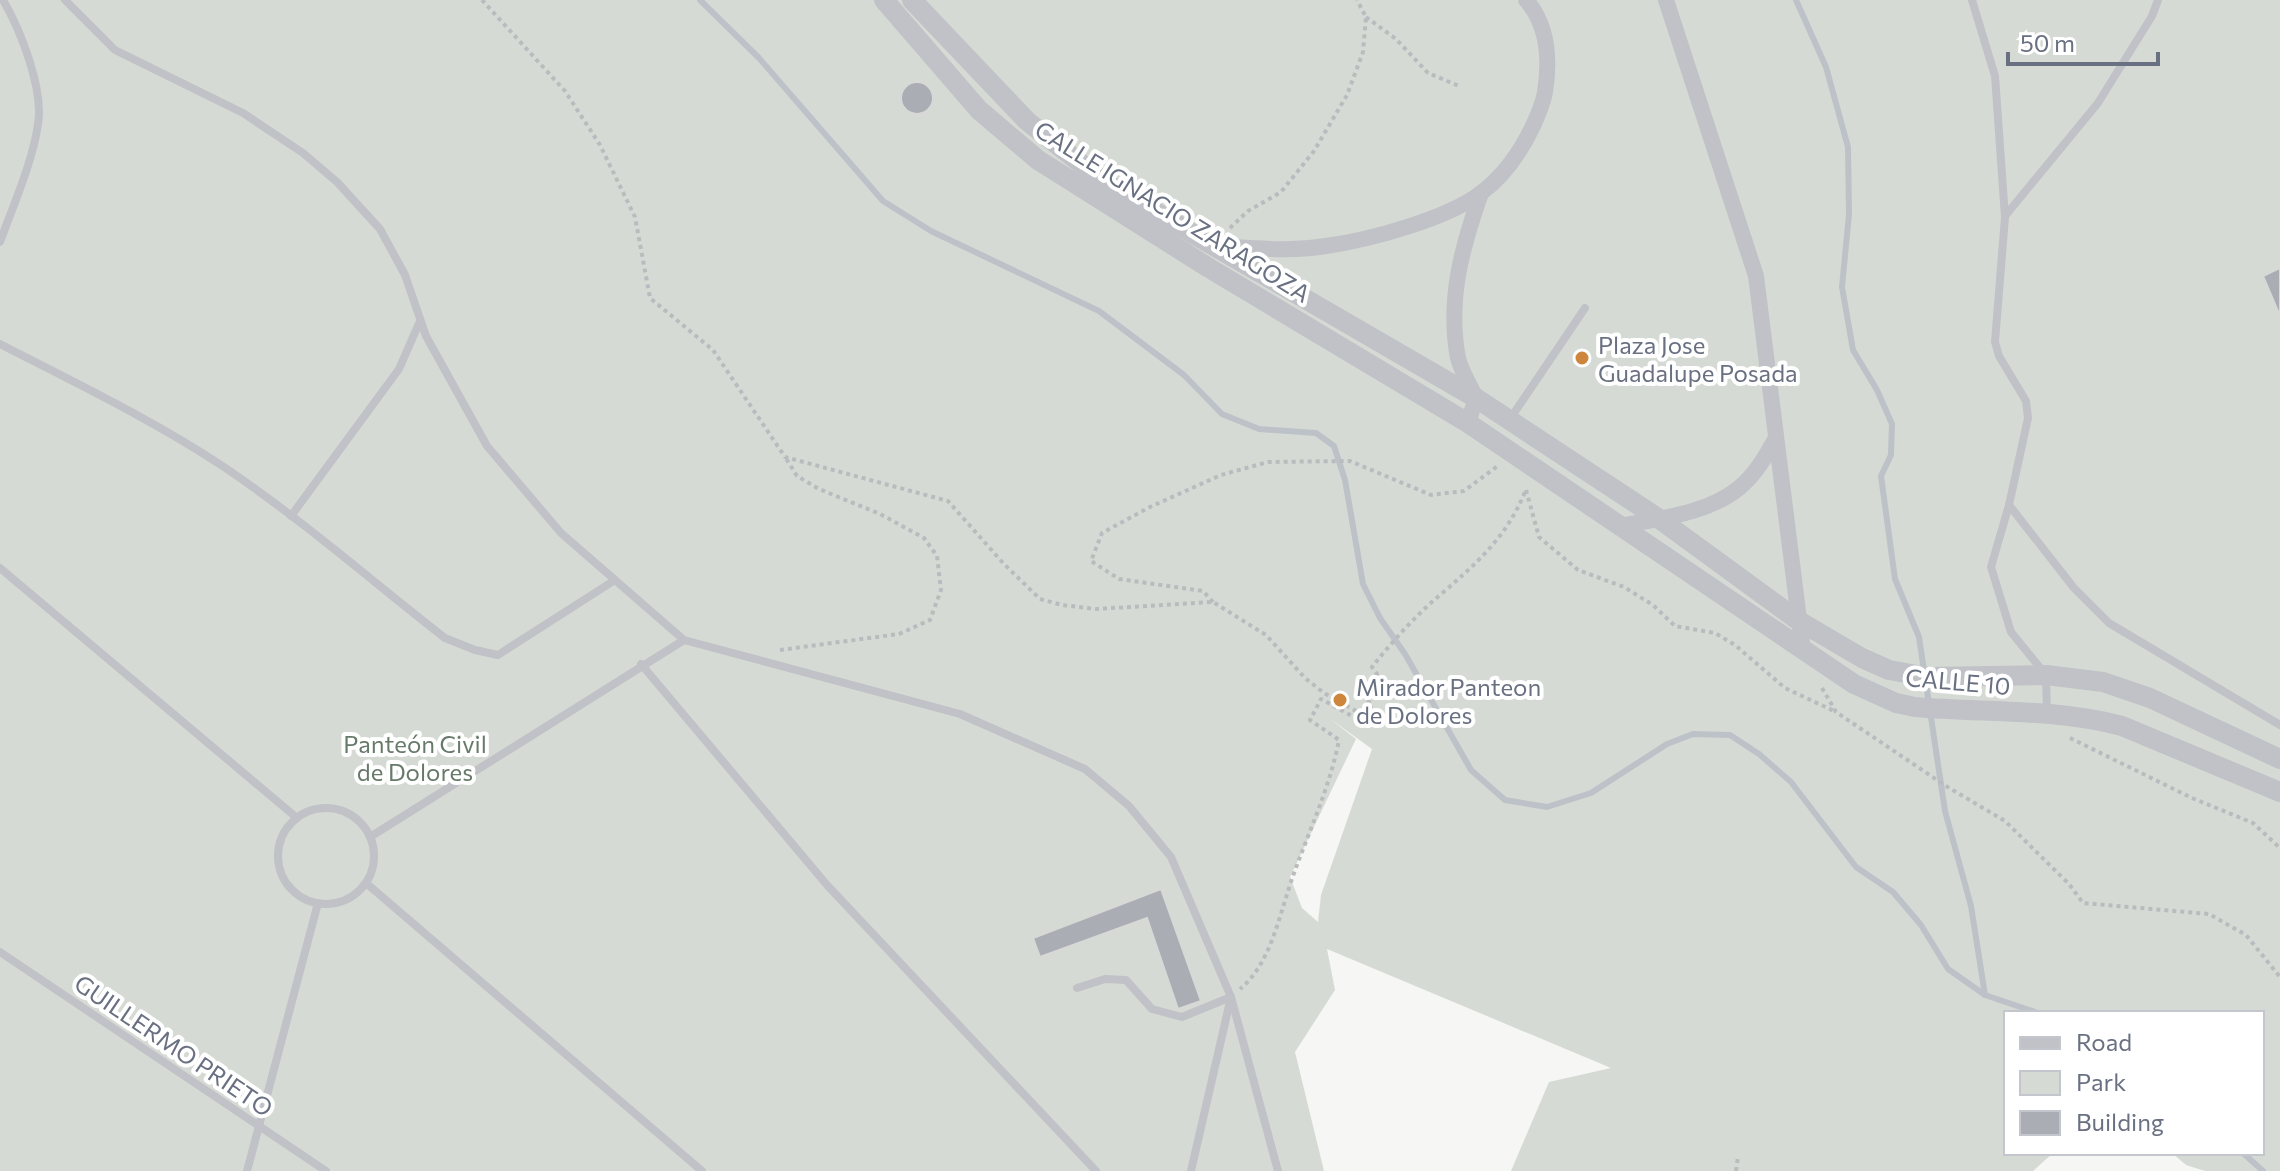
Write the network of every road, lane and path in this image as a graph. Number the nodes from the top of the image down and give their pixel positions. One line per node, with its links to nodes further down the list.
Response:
1 (3, 0): 15 (lane)
2 (65, 0): 18 (lane)
3 (482, 0): 25 (path)
4 (884, 0): 22 (street, CALLE IGNACIO ZARAGOZA)
5 (912, 0): 16 (street, CALLE IGNACIO ZARAGOZA)
6 (1357, 0): 11 (path)
7 (1526, 0): 13 (street, CALLE IGNACIO ZARAGOZA)
8 (1666, 0): 23 (street)
9 (1972, 0): 14 (lane)
10 (2158, 0): 14 (lane)
11 (1366, 17): 12 (path); 16 (path)
12 (1459, 86)
13 (1481, 193): 16 (street, CALLE IGNACIO ZARAGOZA); 20 (street, CALLE IGNACIO ZARAGOZA)
14 (2005, 217): 28 (lane)
15 (0, 242)
16 (1211, 245): 20 (street, CALLE IGNACIO ZARAGOZA)
17 (1585, 308): 21 (lane)
18 (421, 320): 29 (lane); 33 (lane)
19 (0, 344): 29 (lane)
20 (1476, 398): 21 (street, CALLE IGNACIO ZARAGOZA); 22 (street)
21 (1510, 420): 30 (street, CALLE IGNACIO ZARAGOZA)
22 (1468, 423): 24 (street, CALLE IGNACIO ZARAGOZA)
23 (1776, 438): 30 (street); 35 (street)
24 (1513, 454): 26 (street, CALLE IGNACIO ZARAGOZA); 34 (path)
25 (785, 457): 34 (path); 38 (path)
26 (1544, 474): 27 (path); 31 (street, CALLE IGNACIO ZARAGOZA)
27 (1526, 490): 41 (path); 43 (path)
28 (2009, 505): 40 (lane); 44 (lane)
29 (291, 516): 33 (lane)
30 (1658, 518): 31 (street); 35 (street, CALLE 10)
31 (1621, 526): 37 (street, CALLE 10)
32 (0, 568): 48 (lane)
33 (615, 580): 36 (lane)
34 (1213, 602): 43 (path)
35 (1799, 621): 37 (street); 40 (street, CALLE 10)
36 (684, 640): 38 (lane); 39 (lane)
37 (1808, 655): 41 (path); 42 (street, CALLE 10)
38 (746, 656): 56 (lane)
39 (641, 664): 49 (lane); 62 (lane)
40 (2046, 675): 42 (lane); 46 (street, CALLE 10)
41 (1836, 712): 54 (path)
42 (2047, 712): 47 (street, CALLE 10)
43 (1365, 716): 56 (path)
44 (2280, 725)
45 (2066, 735): 50 (path)
46 (2280, 759)
47 (2280, 792)
48 (297, 818): 49 (lane); 52 (lane)
49 (370, 837): 51 (lane)
50 (2280, 848)
51 (366, 883): 52 (lane); 61 (lane)
52 (318, 903): 57 (lane)
53 (0, 952): 57 (lane, GUILLERMO PRIETO)
54 (2280, 977)
55 (1077, 988): 56 (lane)
56 (1231, 997): 63 (lane); 64 (lane)
57 (259, 1127): 59 (lane); 60 (lane, GUILLERMO PRIETO)
58 (1738, 1157): 65 (path)
59 (247, 1171)
60 (326, 1171)
61 (702, 1171)
62 (1096, 1171)
63 (1191, 1171)
64 (1278, 1171)
65 (1736, 1171)

